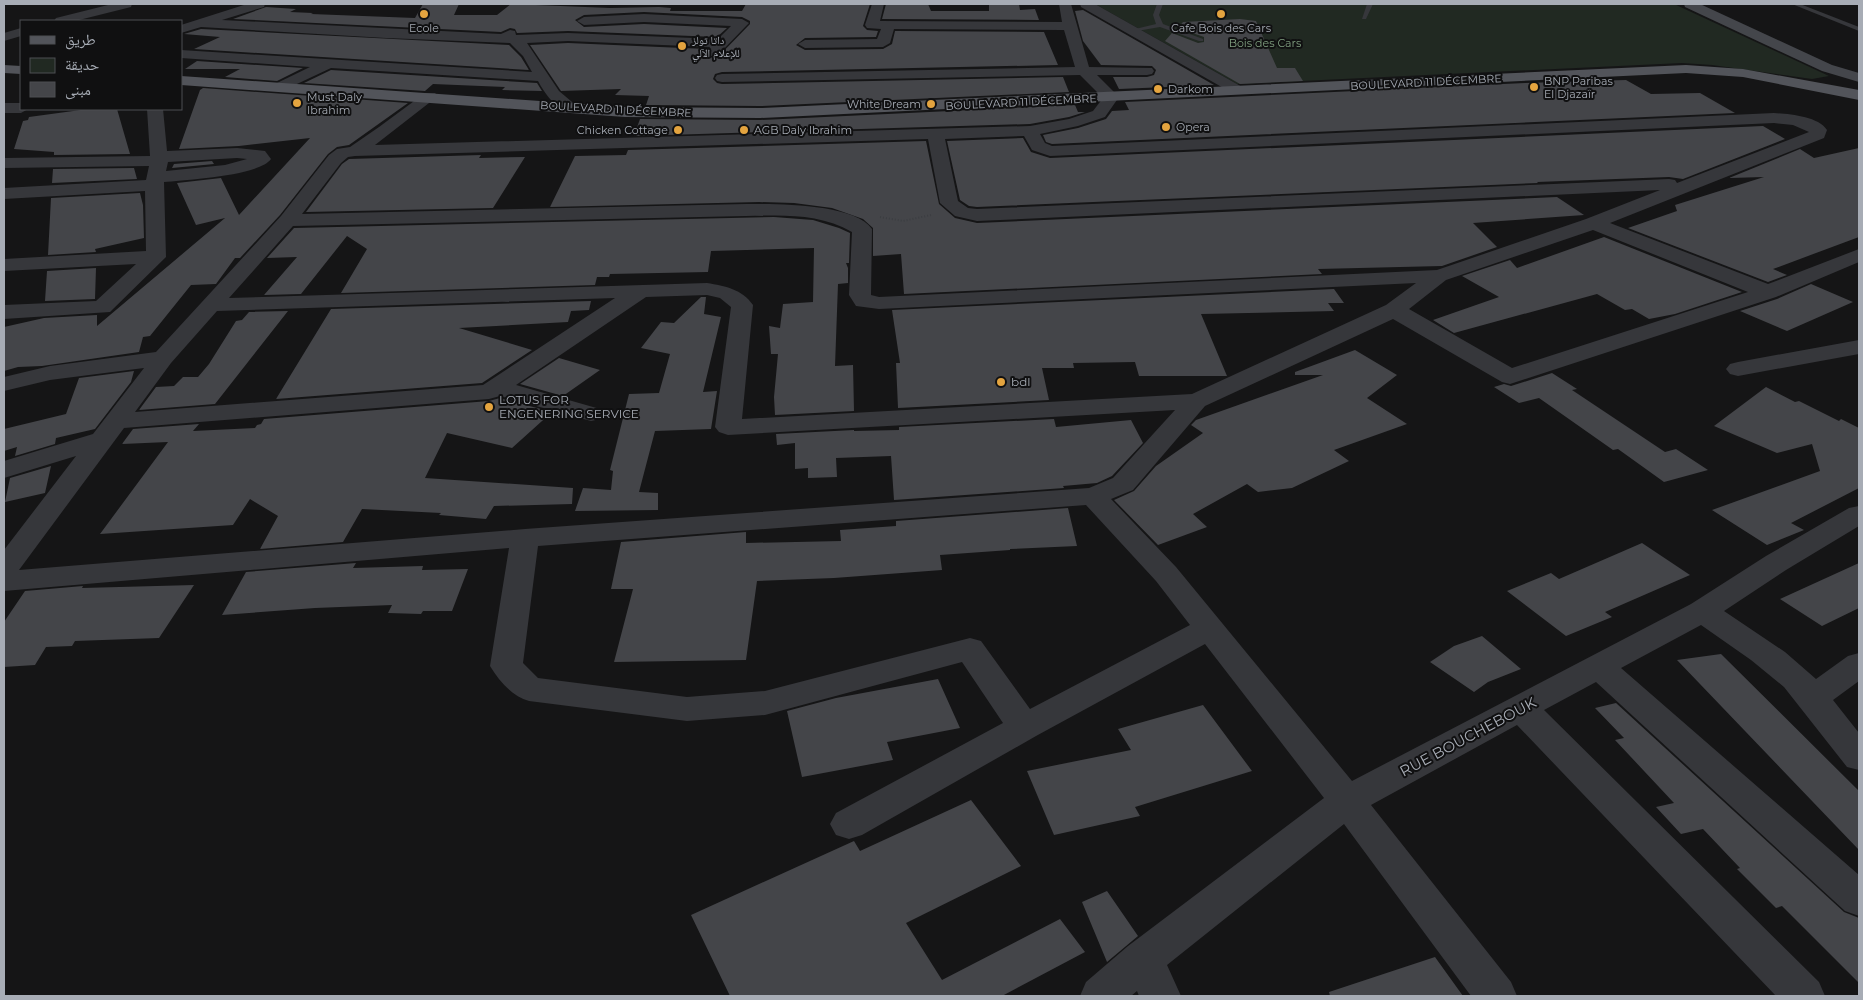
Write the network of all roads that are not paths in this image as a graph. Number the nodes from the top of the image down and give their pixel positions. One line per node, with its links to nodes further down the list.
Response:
1 (126, 4): 12 (street)
2 (258, 4): 14 (street)
3 (878, 4): 16 (street)
4 (1066, 4): 18 (street)
5 (1086, 4): 21 (street)
6 (1160, 4): 17 (lane)
7 (1370, 4): 11 (lane)
8 (1690, 4): 35 (main road)
9 (1707, 4): 30 (main road)
10 (1795, 4): 20 (lane)
11 (1364, 18)
12 (65, 20)
13 (575, 20): 25 (street)
14 (200, 23): 19 (street); 23 (street)
15 (532, 23): 25 (street)
16 (888, 25): 18 (street); 27 (street)
17 (1160, 25): 21 (lane); 26 (lane)
18 (1070, 26): 33 (street)
19 (182, 29)
20 (1859, 29)
21 (1133, 31): 41 (street)
22 (20, 32): 24 (street)
23 (386, 34): 25 (street); 29 (street)
24 (4, 37)
25 (513, 39): 36 (street)
26 (1201, 40)
27 (804, 44)
28 (182, 54): 29 (street)
29 (328, 63): 36 (street); 40 (street)
30 (1859, 65)
31 (4, 69): 32 (main road)
32 (20, 70)
33 (1083, 70): 34 (street); 37 (street); 44 (street)
34 (1147, 71)
35 (1833, 71): 38 (main road); 42 (main road)
36 (544, 77): 45 (street)
37 (722, 78)
38 (1859, 78)
39 (182, 80): 40 (main road, BOULEVARD 11 DÉCEMBRE)
40 (282, 86): 43 (main road, BOULEVARD 11 DÉCEMBRE)
41 (1239, 91): 42 (main road, BOULEVARD 11 DÉCEMBRE); 44 (main road, BOULEVARD 11 DÉCEMBRE)
42 (1857, 91)
43 (430, 96): 45 (main road, BOULEVARD 11 DÉCEMBRE); 51 (street)
44 (1111, 97): 45 (main road, BOULEVARD 11 DÉCEMBRE); 49 (street)
45 (570, 107)
46 (4, 108): 47 (street)
47 (20, 108)
48 (155, 110): 53 (street)
49 (1030, 131): 50 (street); 54 (street)
50 (936, 135): 51 (street); 54 (street)
51 (355, 151): 56 (street)
52 (4, 163): 53 (street)
53 (157, 170): 55 (street); 59 (street)
54 (1690, 184): 57 (street)
55 (4, 193)
56 (288, 220): 61 (street); 64 (street)
57 (1593, 223): 61 (street); 63 (street)
58 (1859, 255): 63 (street)
59 (156, 257): 60 (street); 66 (street)
60 (4, 265)
61 (1440, 276): 65 (street)
62 (641, 291): 64 (street); 71 (street); 72 (street)
63 (1768, 292): 65 (street)
64 (212, 305): 68 (street)
65 (1394, 310): 72 (street)
66 (4, 312)
67 (1859, 347): 69 (street)
68 (163, 358): 70 (street); 74 (street)
69 (1738, 369)
70 (4, 384)
71 (496, 387): 73 (street); 74 (street)
72 (1196, 401): 76 (street)
73 (591, 414)
74 (109, 430): 75 (street); 79 (street)
75 (4, 470)
76 (1093, 496): 78 (street); 82 (street)
77 (1859, 514): 81 (street, RUE BOUCHEBOUK)
78 (525, 538): 80 (street); 87 (street)
79 (4, 570)
80 (4, 581)
81 (1702, 611): 84 (street, RUE BOUCHEBOUK); 85 (street)
82 (1209, 628): 87 (street); 89 (street)
83 (1859, 664): 85 (street)
84 (1598, 666): 86 (street, RUE BOUCHEBOUK); 91 (street)
85 (1813, 698): 88 (street)
86 (1522, 709): 89 (street, RUE BOUCHEBOUK); 96 (street)
87 (1024, 727): 90 (street)
88 (1859, 757)
89 (1347, 801): 92 (street, RUE BOUCHEBOUK); 95 (street)
90 (849, 824)
91 (1859, 899)
92 (1143, 959): 93 (street, RUE BOUCHEBOUK); 94 (street)
93 (1101, 996)
94 (1160, 996)
95 (1496, 996)
96 (1804, 996)

